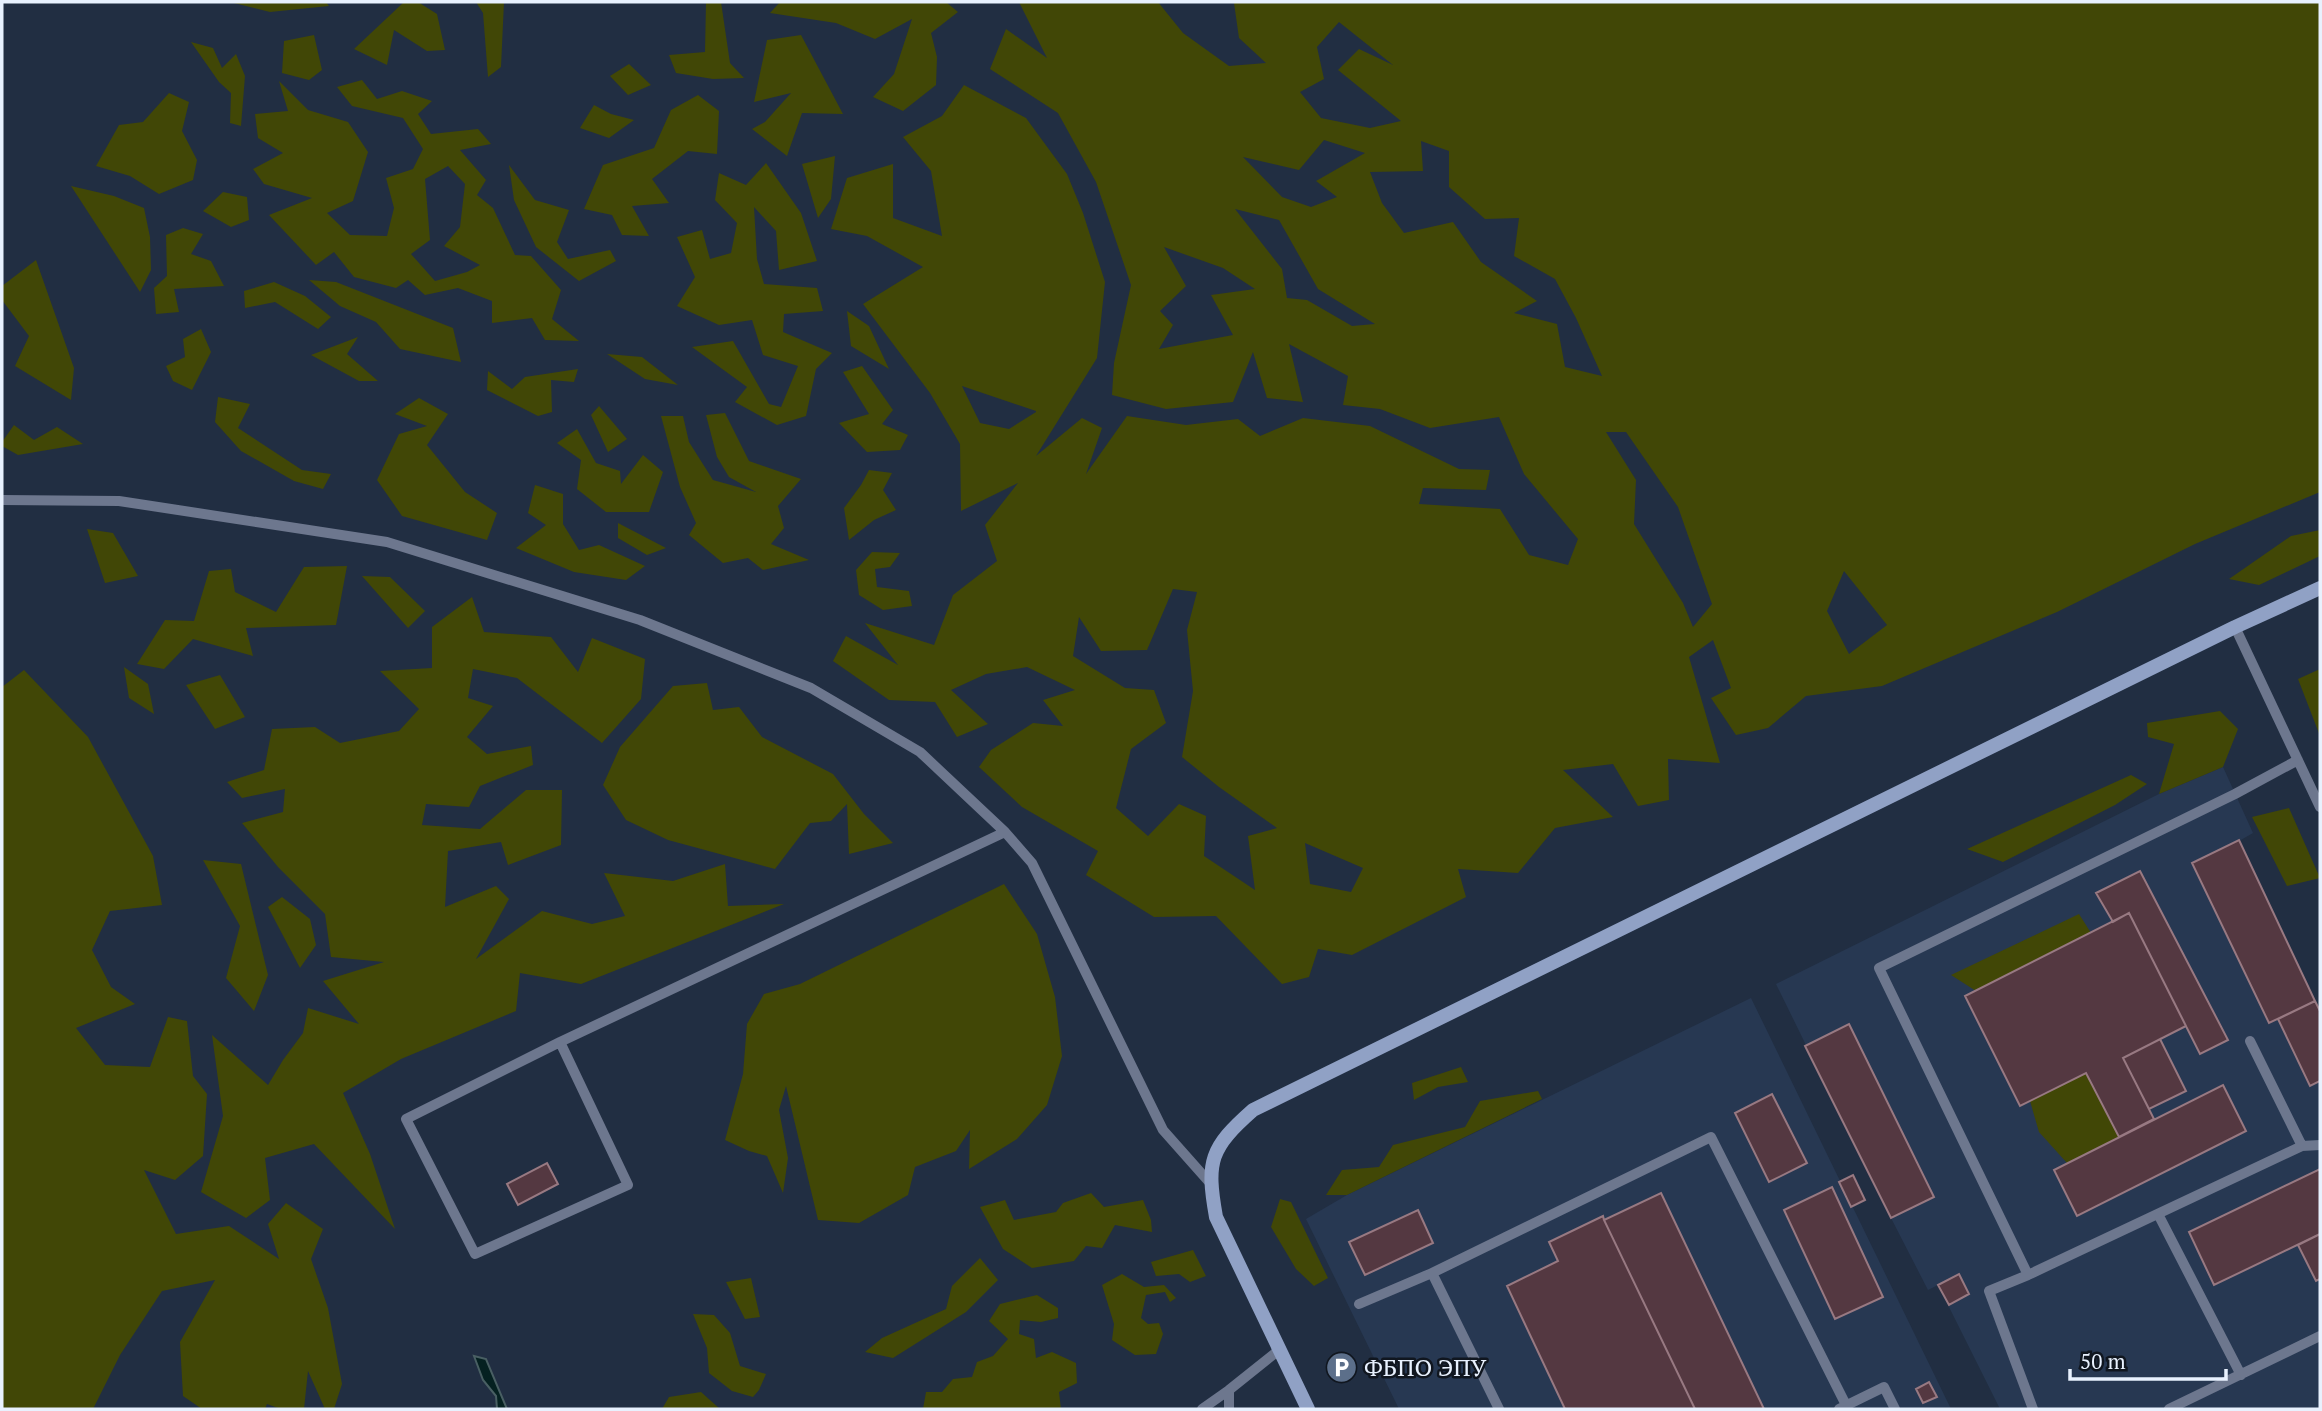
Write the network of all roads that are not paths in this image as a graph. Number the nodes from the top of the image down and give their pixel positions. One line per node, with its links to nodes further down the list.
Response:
1 (2, 500): 7 (lane)
2 (2320, 588): 3 (street)
3 (2235, 628): 4 (lane); 12 (street)
4 (2298, 760): 5 (lane); 15 (lane)
5 (2318, 796): 6 (lane)
6 (2320, 807)
7 (1005, 832): 9 (lane); 12 (lane)
8 (2250, 1041): 11 (lane)
9 (560, 1042): 9 (lane)
10 (2320, 1145): 11 (lane)
11 (2302, 1146): 13 (lane)
12 (1210, 1183): 18 (street)
13 (2158, 1214): 15 (lane); 19 (lane)
14 (1432, 1273): 16 (lane); 21 (lane); 25 (lane)
15 (2028, 1275): 27 (lane)
16 (1359, 1304)
17 (2320, 1336): 19 (lane)
18 (1279, 1350): 20 (lane); 24 (street)
19 (2241, 1375): 28 (lane)
20 (1229, 1390): 22 (lane); 23 (lane)
21 (1842, 1407): 26 (lane)
22 (1202, 1409)
23 (1229, 1409)
24 (1308, 1409)
25 (1499, 1409)
26 (1895, 1409)
27 (2033, 1409)
28 (2169, 1409)

